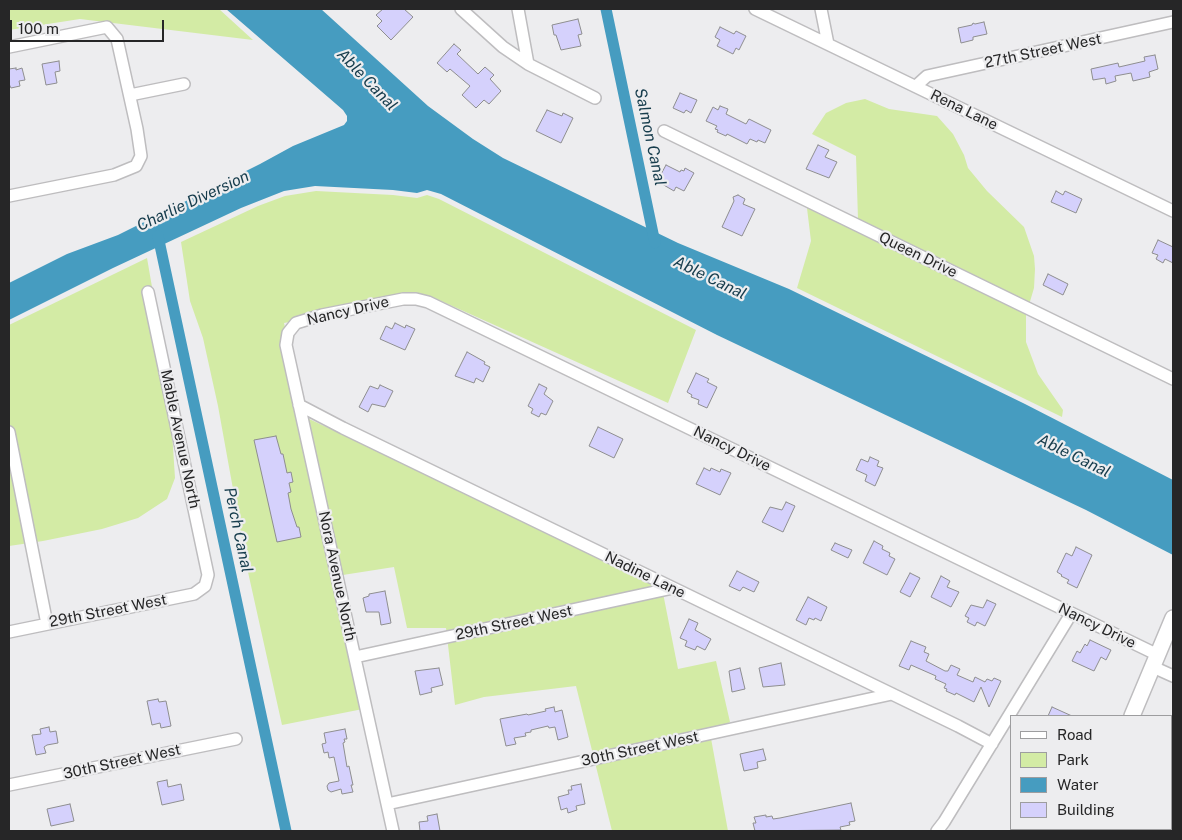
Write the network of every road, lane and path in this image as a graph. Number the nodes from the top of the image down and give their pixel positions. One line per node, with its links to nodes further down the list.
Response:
1 (460, 9): 8 (street)
2 (518, 9): 8 (street)
3 (755, 9): 6 (street, Rena Lane)
4 (821, 9): 6 (street)
5 (1173, 22): 10 (street, 27th Street West)
6 (828, 44): 10 (street, Rena Lane)
7 (9, 47): 11 (street)
8 (528, 64): 12 (street)
9 (184, 84): 11 (street)
10 (916, 86): 15 (street, Rena Lane)
11 (130, 95): 14 (street)
12 (595, 98)
13 (664, 131): 18 (street, Queen Drive)
14 (9, 196)
15 (1173, 211)
16 (148, 292): 21 (street, Mable Avenue North)
17 (296, 323): 19 (street, Nora Avenue North); 23 (street, Nancy Drive)
18 (1173, 379)
19 (299, 405): 22 (street, Nadine Lane); 27 (street, Nora Avenue North)
20 (9, 432): 25 (street)
21 (205, 586): 25 (street, 29th Street West)
22 (673, 588): 27 (street, 29th Street West); 30 (street, Nadine Lane)
23 (1071, 614): 28 (street, Nancy Drive); 33 (street)
24 (1173, 618): 28 (street)
25 (47, 624): 26 (street, 29th Street West)
26 (9, 632)
27 (355, 657): 35 (street, Nora Avenue North)
28 (1156, 661): 29 (street, Nancy Drive); 31 (street)
29 (1173, 676)
30 (892, 694): 33 (street, Nadine Lane); 35 (street, 30th Street West)
31 (1132, 715)
32 (236, 739): 34 (street, 30th Street West)
33 (992, 744): 37 (street)
34 (9, 786)
35 (387, 804): 36 (street, Nora Avenue North)
36 (393, 831)
37 (937, 831)

